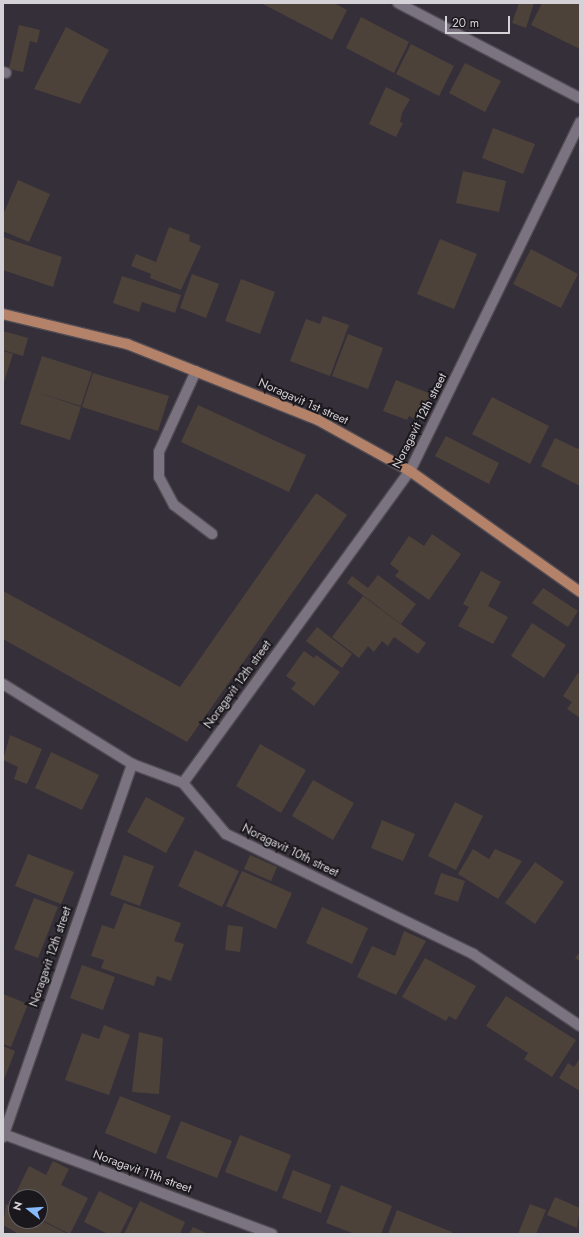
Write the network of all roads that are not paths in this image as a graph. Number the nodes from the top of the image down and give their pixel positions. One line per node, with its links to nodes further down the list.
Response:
1 (398, 3): 2 (street)
2 (580, 98)
3 (580, 122): 6 (street, Noragavit 12th street)
4 (3, 314): 5 (main road, Noragavit 1st street)
5 (196, 371): 6 (main road, Noragavit 1st street); 7 (street)
6 (410, 471): 8 (main road, Noragavit 1st street); 11 (street, Noragavit 12th street)
7 (212, 534)
8 (580, 592)
9 (3, 684): 10 (street, Noragavit 10th street)
10 (132, 764): 11 (street, Noragavit 10th street); 13 (street, Noragavit 12th street)
11 (183, 783): 12 (street, Noragavit 10th street)
12 (580, 1026)
13 (3, 1135): 14 (street, Noragavit 11th street)
14 (272, 1234)

